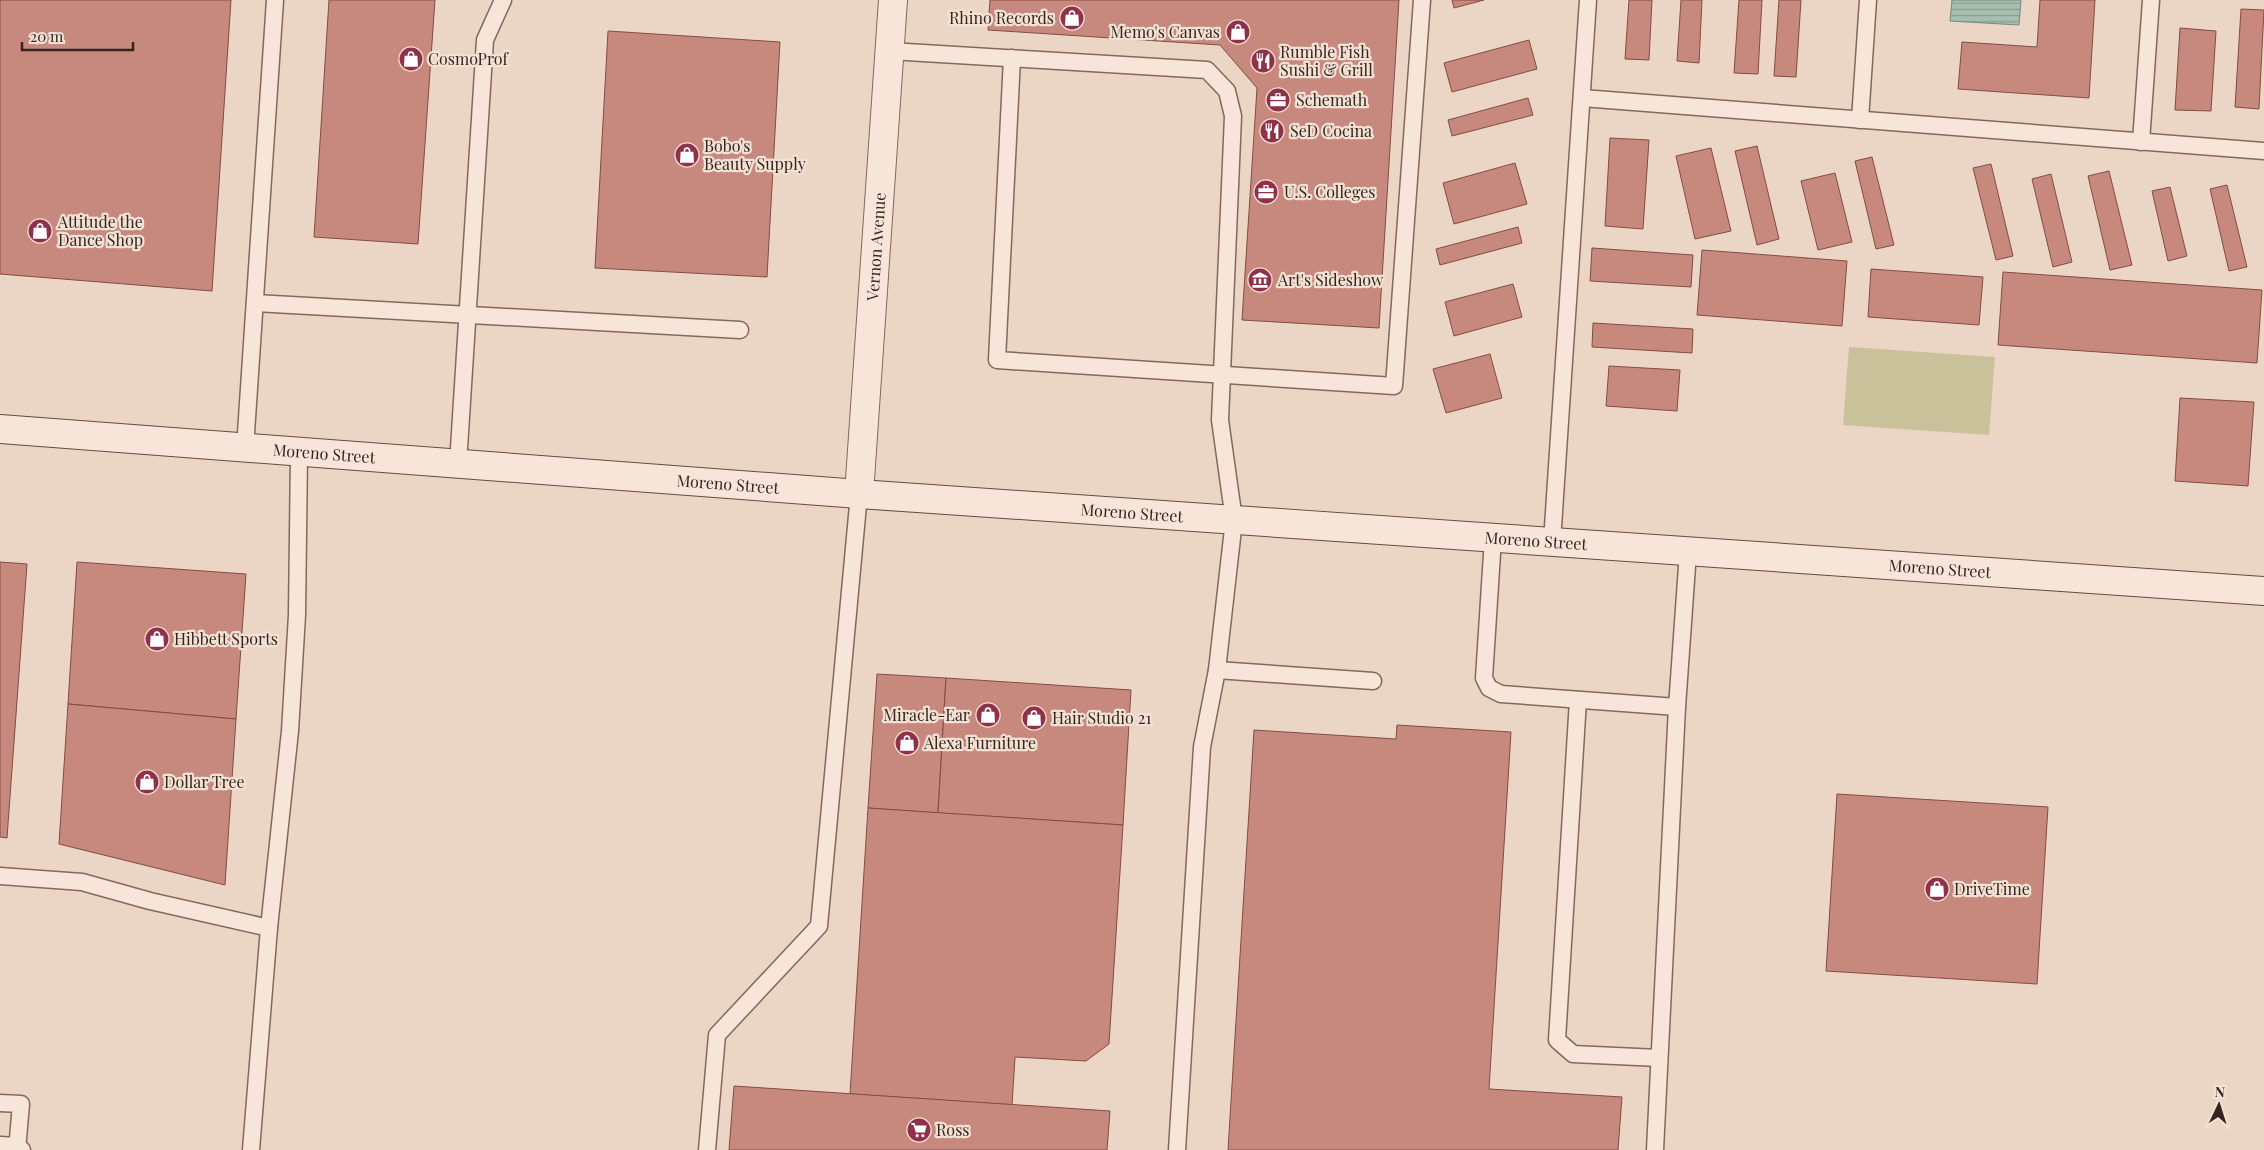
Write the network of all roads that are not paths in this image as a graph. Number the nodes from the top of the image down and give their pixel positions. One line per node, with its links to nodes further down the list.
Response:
1 (276, 0): 14 (lane)
2 (503, 0): 15 (lane)
3 (893, 0): 8 (street, Vernon Avenue)
4 (1422, 0): 17 (lane)
5 (1588, 0): 10 (lane)
6 (1868, 0): 11 (lane)
7 (2152, 0): 12 (lane)
8 (890, 50): 9 (lane); 22 (street, Vernon Avenue)
9 (1012, 58): 17 (lane); 17 (lane)
10 (1582, 98): 11 (lane); 25 (lane)
11 (1860, 120): 12 (lane)
12 (2141, 142): 13 (lane)
13 (2264, 151)
14 (255, 303): 15 (lane); 19 (lane)
15 (467, 314): 16 (lane); 21 (lane)
16 (740, 330)
17 (1221, 376): 23 (lane)
18 (0, 429): 19 (street, Moreno Street)
19 (245, 448): 20 (street, Moreno Street)
20 (298, 453): 21 (street, Moreno Street); 33 (lane)
21 (458, 464): 22 (street, Moreno Street)
22 (859, 494): 23 (street, Moreno Street); 39 (lane)
23 (1234, 520): 24 (street, Moreno Street); 28 (lane)
24 (1493, 538): 25 (street, Moreno Street); 30 (lane)
25 (1552, 542): 26 (street, Moreno Street)
26 (1688, 552): 27 (street, Moreno Street); 31 (lane)
27 (2264, 591)
28 (1218, 670): 29 (lane); 40 (lane)
29 (1373, 681)
30 (1578, 700): 31 (lane); 34 (lane)
31 (1677, 707): 34 (lane)
32 (0, 876): 33 (lane)
33 (269, 928): 38 (lane)
34 (1659, 1058): 41 (lane)
35 (0, 1103): 37 (lane)
36 (0, 1145): 37 (lane)
37 (18, 1149)
38 (251, 1150)
39 (707, 1150)
40 (1177, 1150)
41 (1655, 1150)

